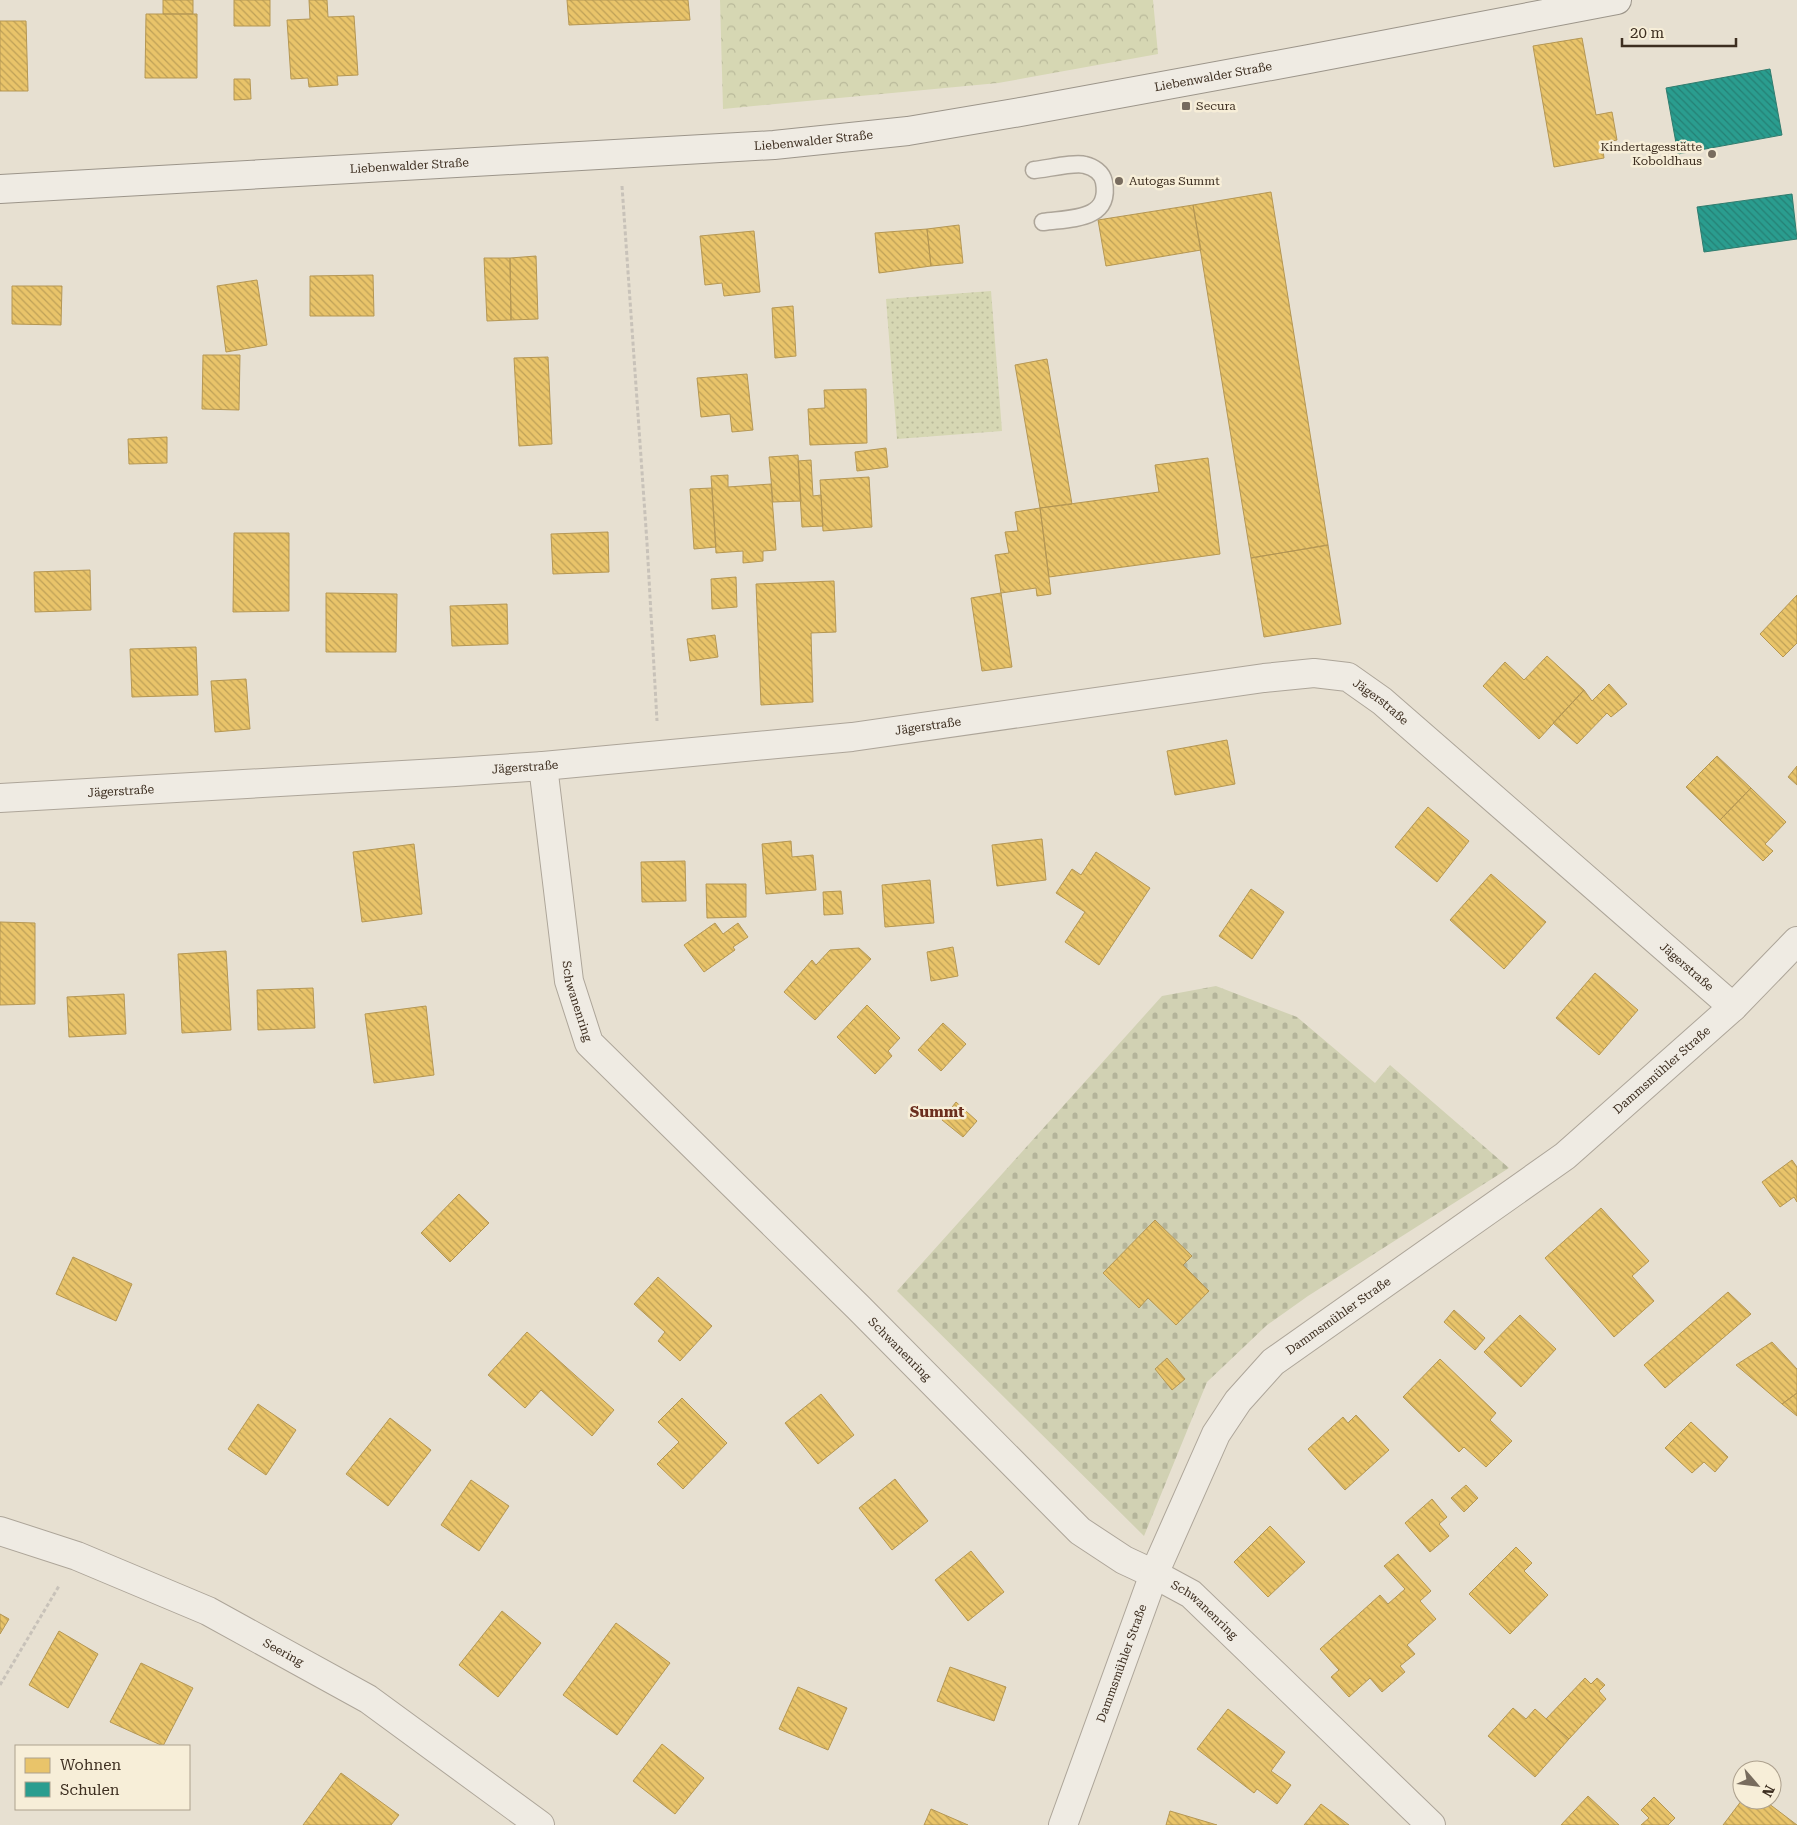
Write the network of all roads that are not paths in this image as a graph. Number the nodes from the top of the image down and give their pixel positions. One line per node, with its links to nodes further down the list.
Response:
1 (1617, 0): 3 (street, Liebenwalder Straße)
2 (1034, 170): 4 (lane)
3 (0, 189)
4 (1043, 222)
5 (543, 766): 6 (street, Jägerstraße); 8 (street, Jägerstraße); 10 (street, Schwanenring)
6 (0, 798)
7 (1797, 941): 8 (street, Dammsmühler Straße)
8 (1733, 1007): 10 (street, Dammsmühler Straße)
9 (0, 1531): 11 (street, Seering)
10 (1154, 1574): 12 (street, Dammsmühler Straße); 13 (street, Schwanenring)
11 (540, 1825)
12 (1063, 1825)
13 (1431, 1825)

